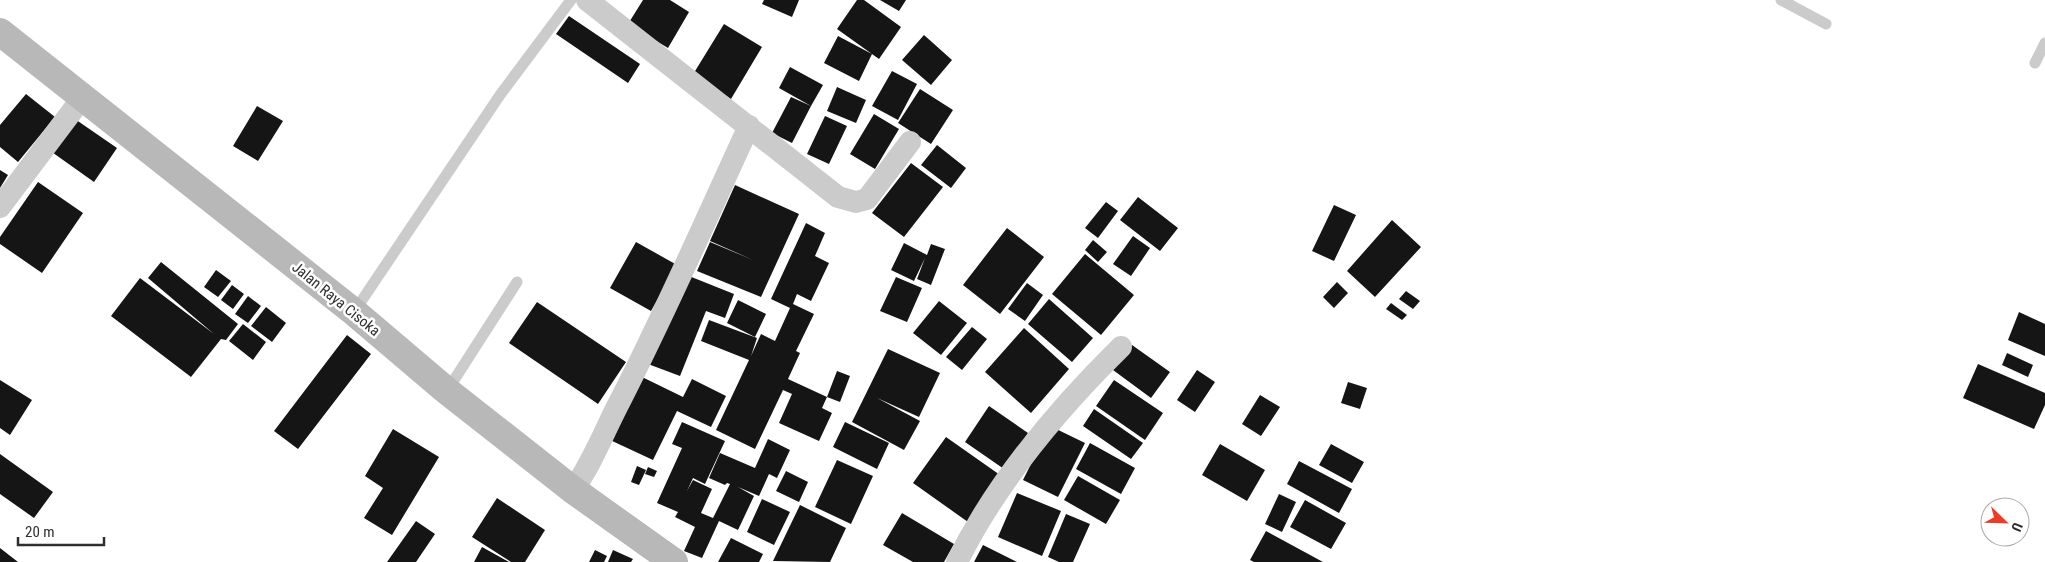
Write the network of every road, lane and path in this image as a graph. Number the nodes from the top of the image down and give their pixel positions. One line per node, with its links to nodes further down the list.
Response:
1 (571, 0): 13 (lane)
2 (587, 0): 9 (street)
3 (1781, 0): 4 (lane)
4 (1826, 24)
5 (0, 32): 8 (street, Jalan Raya Cisoka)
6 (2045, 43): 7 (lane)
7 (2034, 63)
8 (82, 98): 11 (street); 13 (street, Jalan Raya Cisoka)
9 (749, 126): 10 (street); 16 (street)
10 (910, 142)
11 (0, 208)
12 (517, 282): 15 (lane)
13 (354, 312): 15 (street, Jalan Raya Cisoka)
14 (1121, 347): 18 (street)
15 (447, 391): 16 (street, Jalan Raya Cisoka)
16 (573, 490): 17 (street, Jalan Raya Cisoka)
17 (674, 562)
18 (957, 562)

